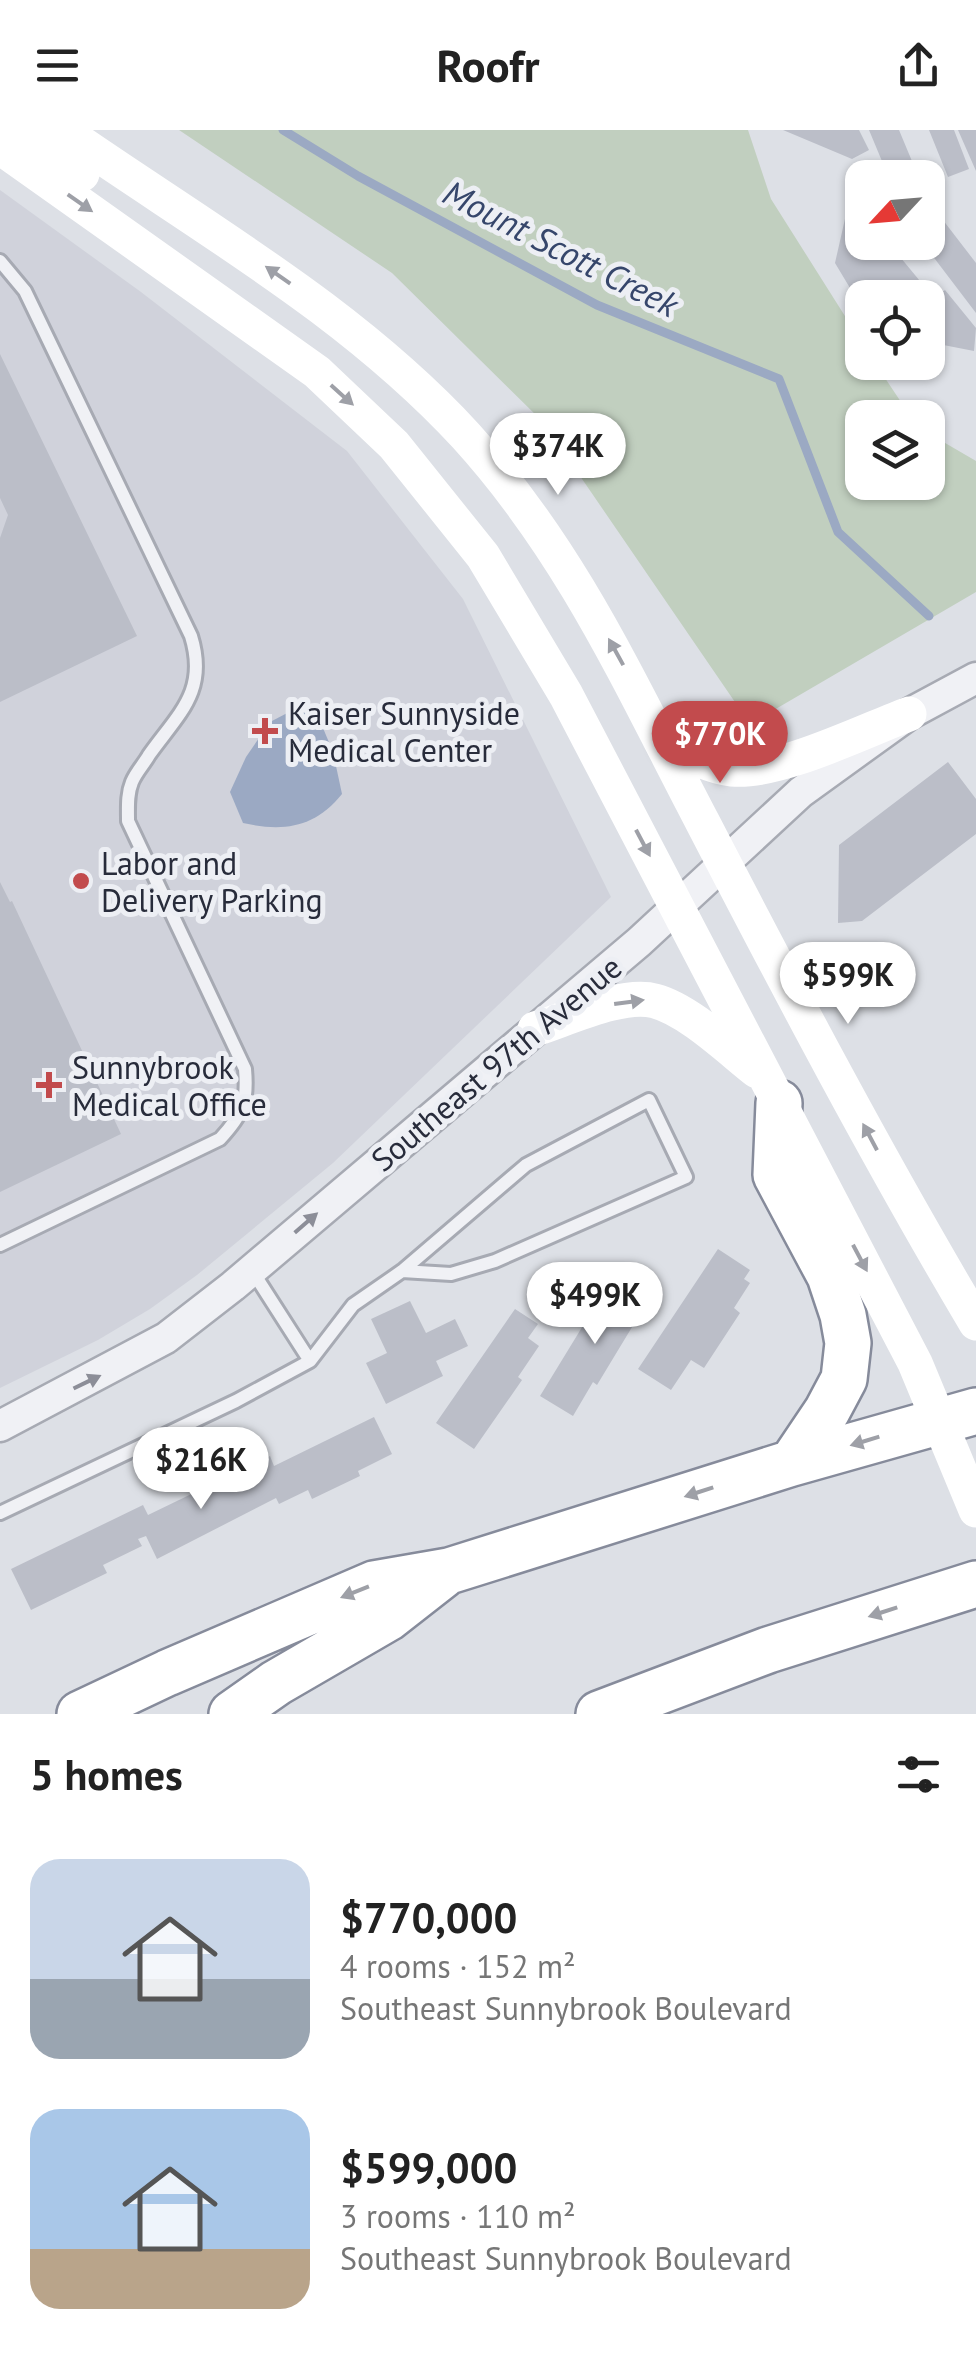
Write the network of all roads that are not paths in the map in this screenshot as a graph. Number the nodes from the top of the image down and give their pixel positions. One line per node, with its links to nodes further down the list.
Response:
1 (19, 130): 4 (main road)
2 (62, 130): 4 (main road)
3 (0, 147): 10 (main road, one-way to 10)
4 (176, 206): 8 (main road, one-way to 4)
5 (0, 261): 13 (lane)
6 (971, 681): 7 (street, Southeast 97th Avenue)
7 (909, 714): 8 (main road); 9 (street, Southeast 97th Avenue)
8 (660, 740): 9 (main road)
9 (724, 862): 10 (street, Southeast 97th Avenue); 16 (main road, one-way to 9)
10 (676, 907): 11 (street, Southeast 97th Avenue); 12 (main road)
11 (536, 1029): 12 (main road, one-way to 12); 14 (street, Southeast 97th Avenue, one-way to 11)
12 (772, 1090): 18 (main road, one-way to 18); 20 (highway)
13 (0, 1244)
14 (252, 1270): 17 (lane); 19 (street, Southeast 97th Avenue, one-way to 14)
15 (402, 1271): 15 (lane); 17 (lane)
16 (976, 1324)
17 (310, 1361): 22 (lane)
18 (958, 1416): 20 (highway, one-way to 20); 21 (main road)
19 (0, 1426)
20 (792, 1463): 23 (highway, one-way to 23)
21 (973, 1503)
22 (0, 1513)
23 (449, 1571): 25 (highway, one-way to 25); 26 (highway)
24 (976, 1584): 27 (highway, one-way to 27)
25 (80, 1714)
26 (232, 1714)
27 (598, 1714)

